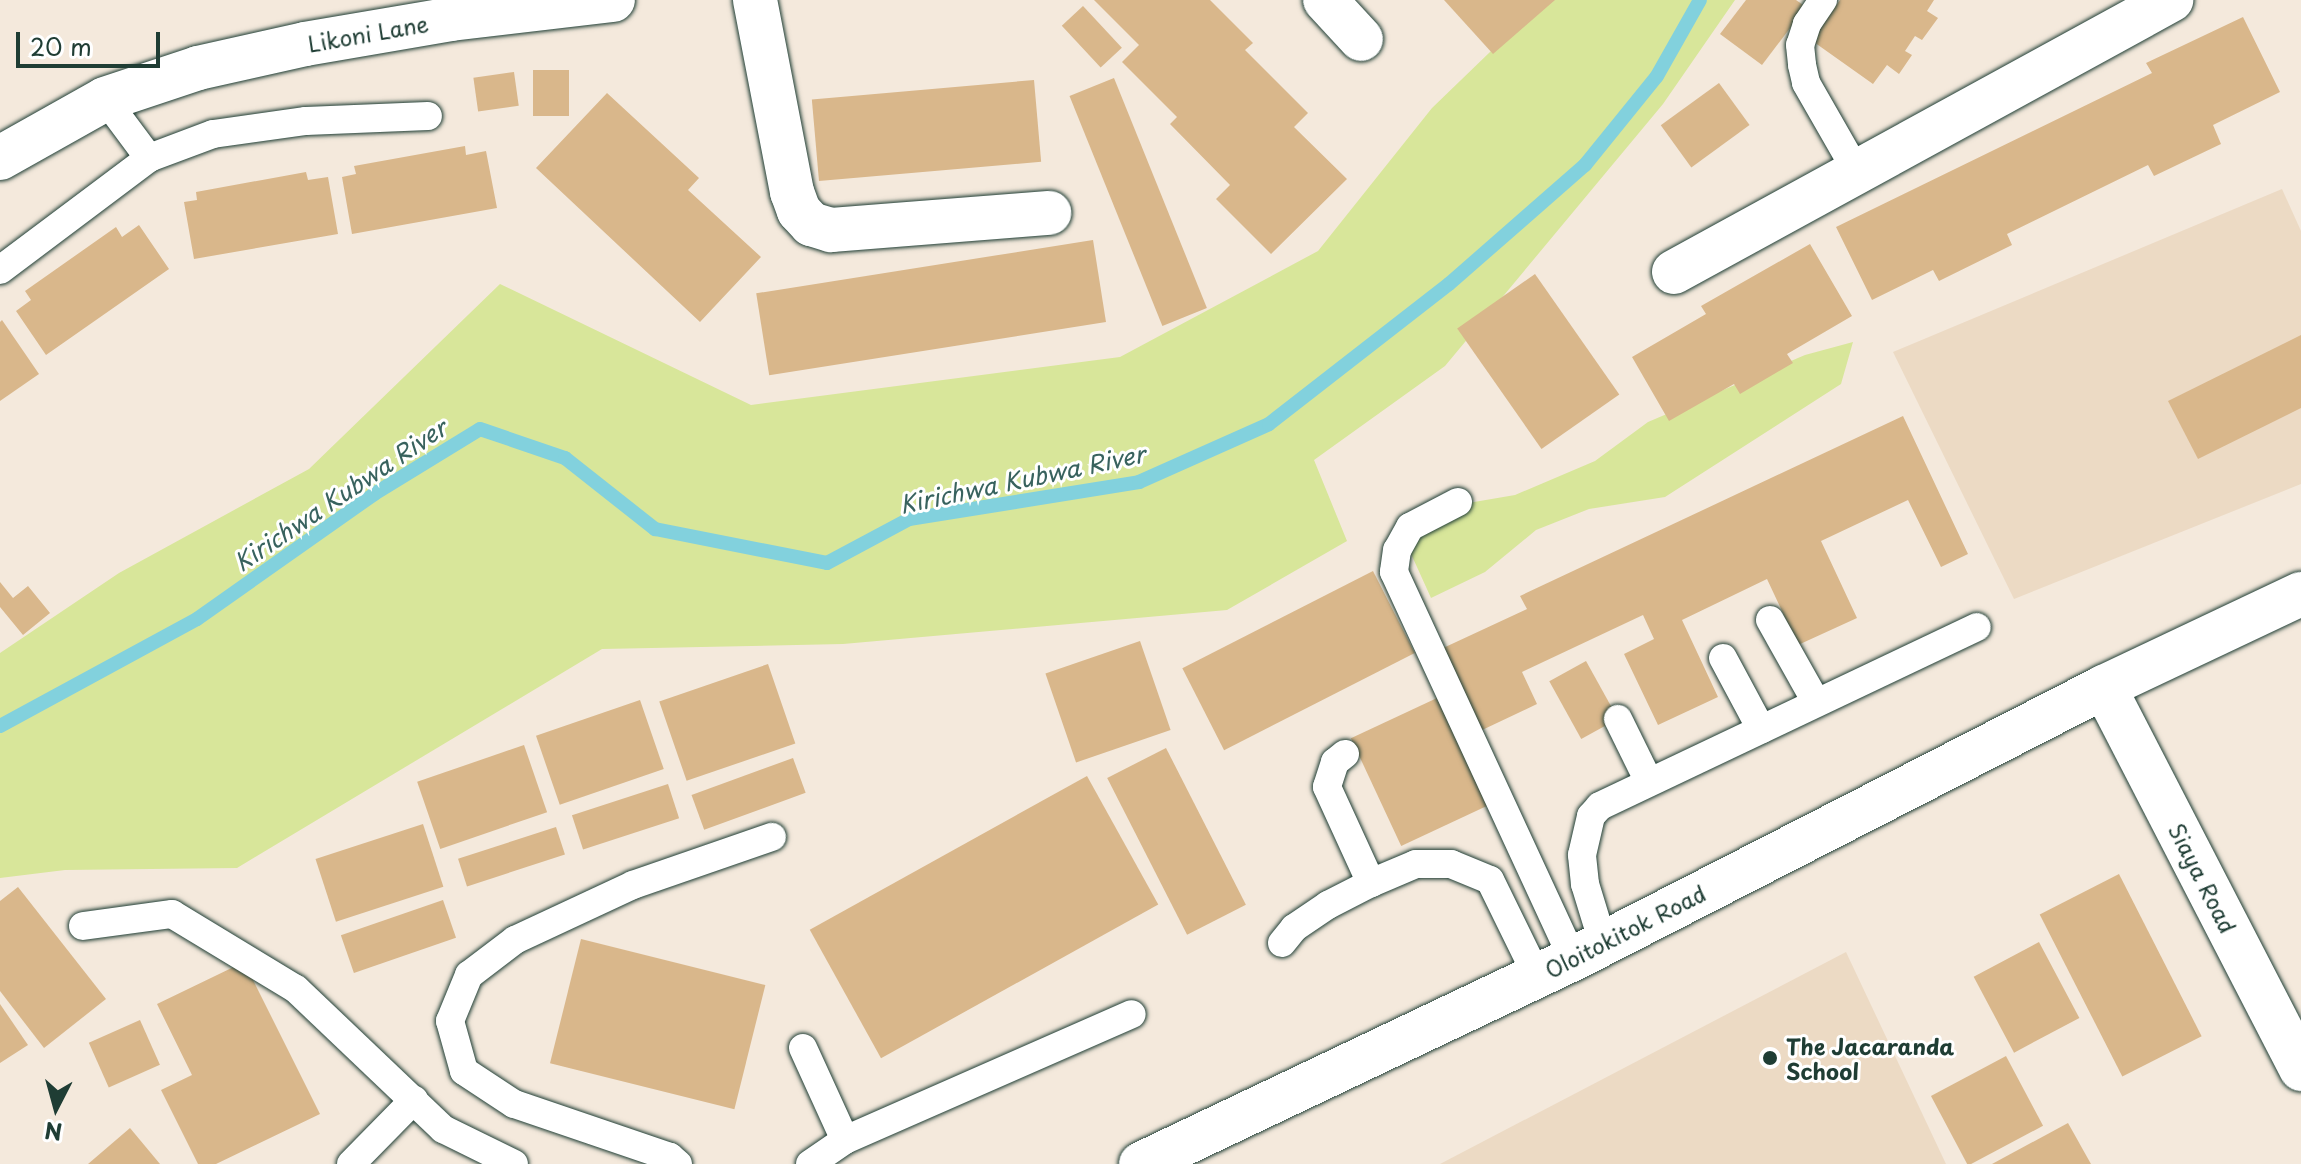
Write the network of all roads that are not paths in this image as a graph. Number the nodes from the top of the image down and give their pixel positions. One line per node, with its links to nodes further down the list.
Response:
1 (613, 0): 7 (street, Likoni Lane)
2 (755, 0): 12 (street)
3 (1325, 0): 6 (street)
4 (1823, 0): 11 (lane)
5 (2171, 0): 11 (street)
6 (1361, 39)
7 (105, 99): 9 (street, Likoni Lane); 10 (lane)
8 (428, 116): 10 (lane)
9 (0, 158)
10 (149, 158): 13 (lane)
11 (1857, 172): 14 (street)
12 (1049, 213)
13 (0, 270)
14 (1674, 272)
15 (1458, 502): 30 (lane)
16 (2301, 594): 20 (street, Oloitokitok Road)
17 (1770, 620): 21 (lane)
18 (1977, 627): 21 (lane)
19 (1723, 658): 23 (lane)
20 (2104, 687): 30 (street, Oloitokitok Road); 33 (street, Siaya Road)
21 (1816, 702): 23 (lane)
22 (1618, 719): 25 (lane)
23 (1761, 729): 25 (lane)
24 (1345, 754): 27 (lane)
25 (1649, 782): 30 (lane)
26 (772, 837): 38 (lane)
27 (1371, 883): 29 (lane); 30 (lane)
28 (83, 926): 34 (lane)
29 (1282, 943)
30 (1571, 959): 40 (street, Oloitokitok Road)
31 (1132, 1014): 35 (lane)
32 (803, 1048): 35 (lane)
33 (2298, 1057)
34 (414, 1100): 36 (lane); 37 (lane)
35 (845, 1140): 39 (lane)
36 (351, 1164)
37 (514, 1164)
38 (678, 1164)
39 (810, 1164)
40 (1141, 1164)

